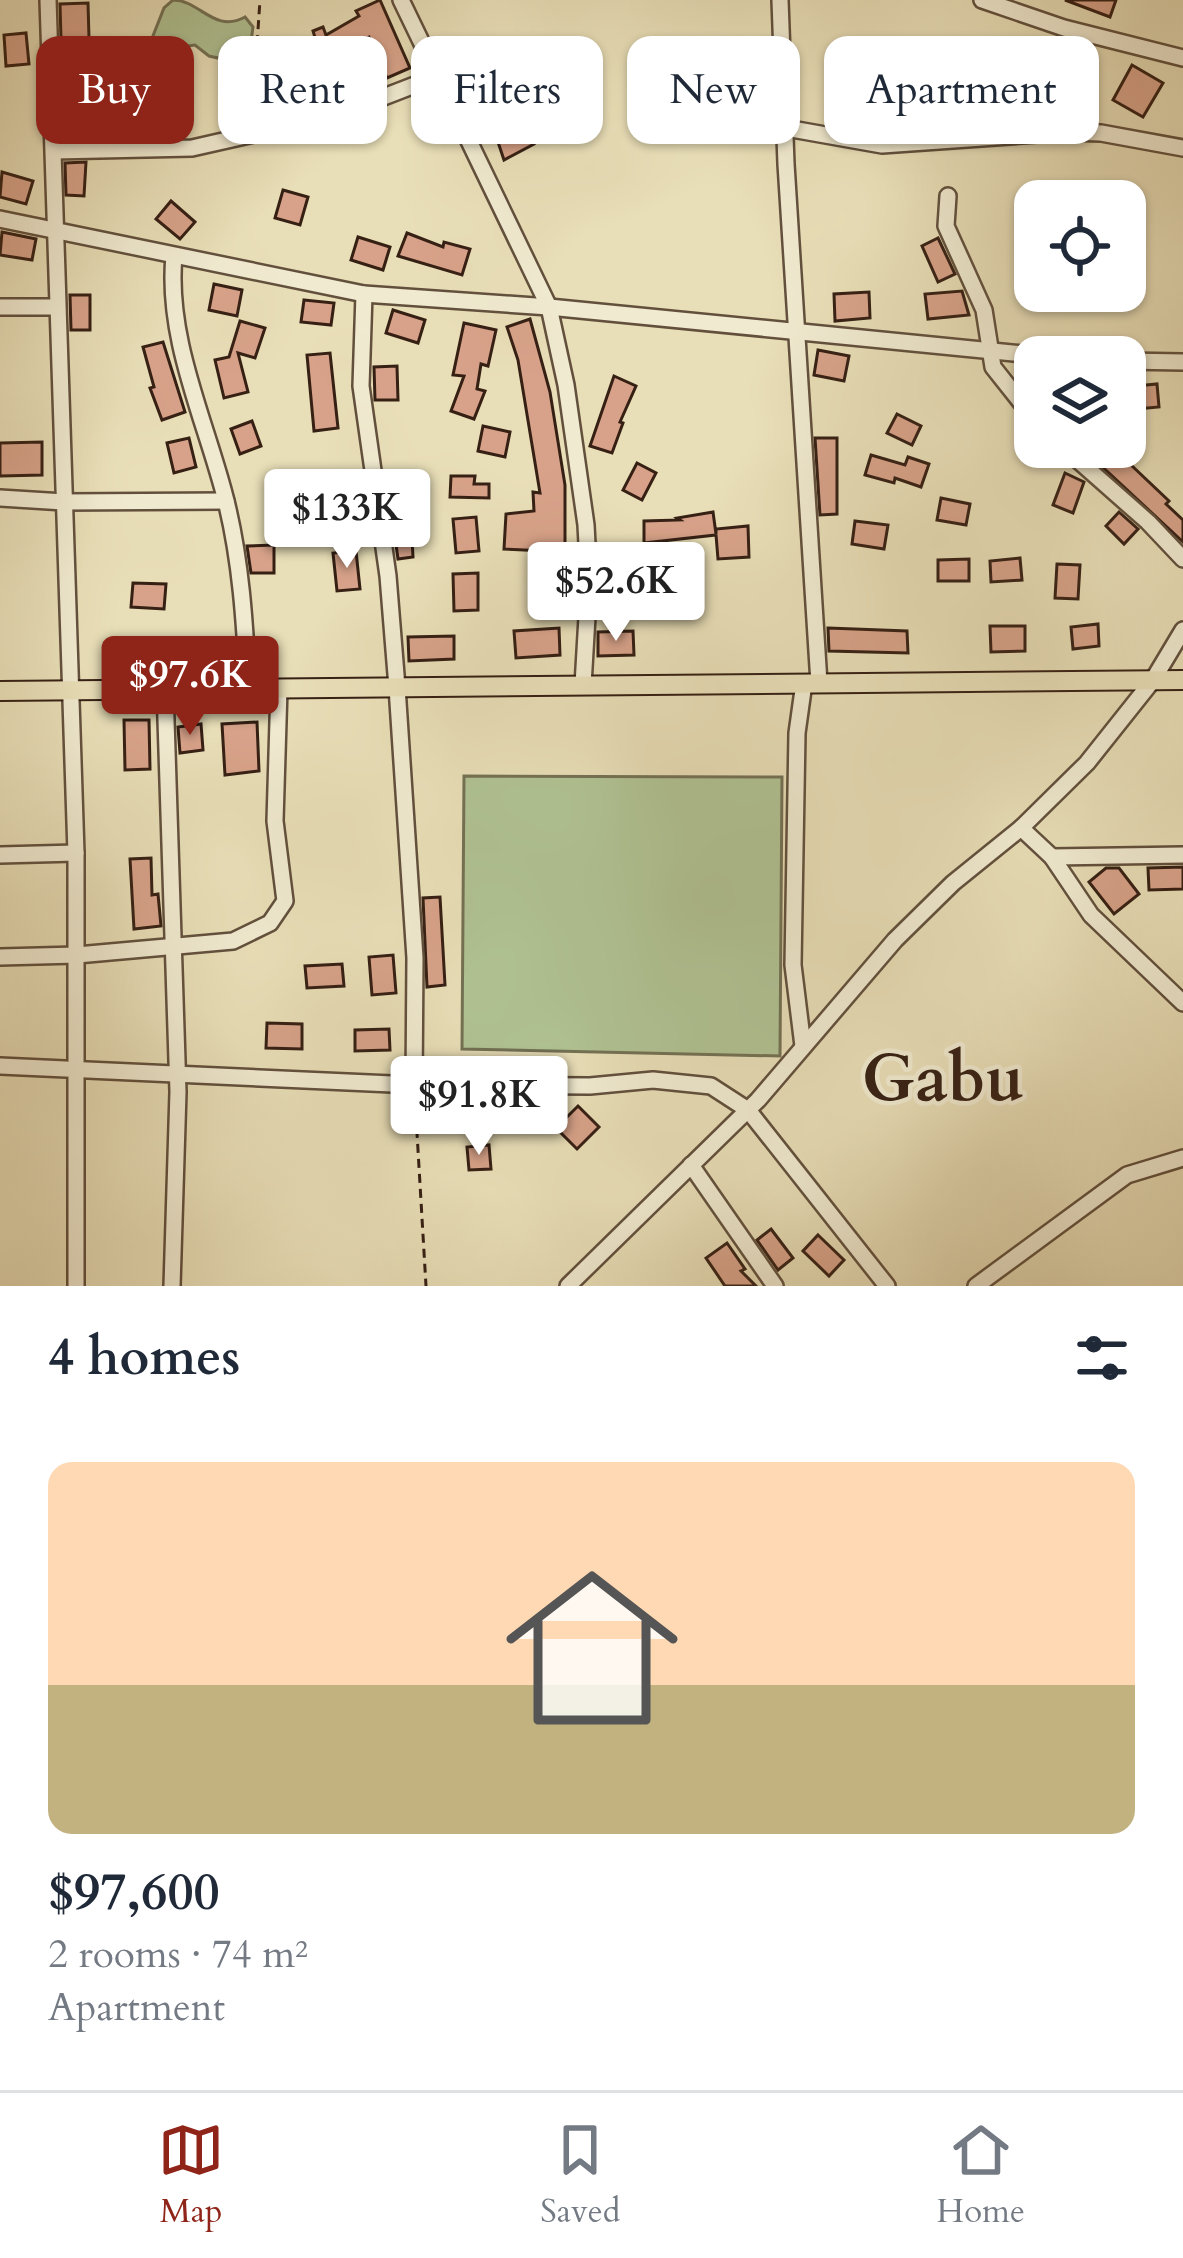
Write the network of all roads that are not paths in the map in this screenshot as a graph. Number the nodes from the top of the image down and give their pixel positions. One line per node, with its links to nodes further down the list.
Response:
1 (48, 0): 13 (street)
2 (400, 0): 5 (street)
3 (780, 0): 6 (street)
4 (982, 0): 7 (street)
5 (418, 36)
6 (781, 36)
7 (1183, 58)
8 (411, 87): 13 (street)
9 (800, 131): 12 (street)
10 (471, 144): 21 (street)
11 (786, 144): 22 (street)
12 (1183, 148)
13 (54, 151): 16 (street)
14 (948, 196): 23 (street)
15 (0, 219): 16 (street)
16 (55, 229): 17 (street); 20 (street)
17 (174, 256): 18 (street); 30 (street)
18 (364, 293): 21 (street); 38 (street)
19 (0, 307): 20 (street)
20 (56, 307): 31 (street)
21 (549, 307): 22 (street); 37 (street)
22 (799, 334): 23 (street); 36 (street)
23 (990, 352): 24 (street); 27 (street)
24 (1014, 354)
25 (1146, 361): 26 (street)
26 (1183, 362)
27 (1014, 394)
28 (1087, 468): 32 (street)
29 (0, 498): 31 (street)
30 (226, 501): 31 (street); 39 (street)
31 (64, 502): 42 (street)
32 (1183, 560)
33 (1183, 630): 34 (street)
34 (1153, 680): 35 (main road); 36 (main road); 44 (street)
35 (1183, 680)
36 (811, 683): 37 (main road); 53 (street)
37 (583, 685): 38 (main road)
38 (398, 687): 40 (main road); 57 (street)
39 (248, 688): 40 (main road); 41 (main road)
40 (279, 688): 49 (street)
41 (165, 689): 42 (main road); 49 (street)
42 (70, 690): 43 (main road); 46 (street)
43 (0, 691)
44 (1021, 828): 48 (street); 53 (street)
45 (0, 854): 46 (street)
46 (76, 854): 50 (street)
47 (1183, 855): 48 (street)
48 (1052, 857): 52 (street)
49 (174, 946): 50 (street); 56 (street)
50 (77, 956): 51 (street); 55 (street)
51 (0, 957)
52 (1180, 998)
53 (803, 1046): 58 (street)
54 (0, 1066): 55 (street)
55 (75, 1070): 56 (street); 61 (street)
56 (176, 1072): 57 (street); 62 (street)
57 (414, 1085): 58 (street)
58 (748, 1110): 60 (street); 65 (street)
59 (1183, 1158): 66 (street)
60 (691, 1165): 63 (street); 64 (street)
61 (76, 1286)
62 (172, 1286)
63 (568, 1286)
64 (775, 1286)
65 (887, 1286)
66 (976, 1286)

